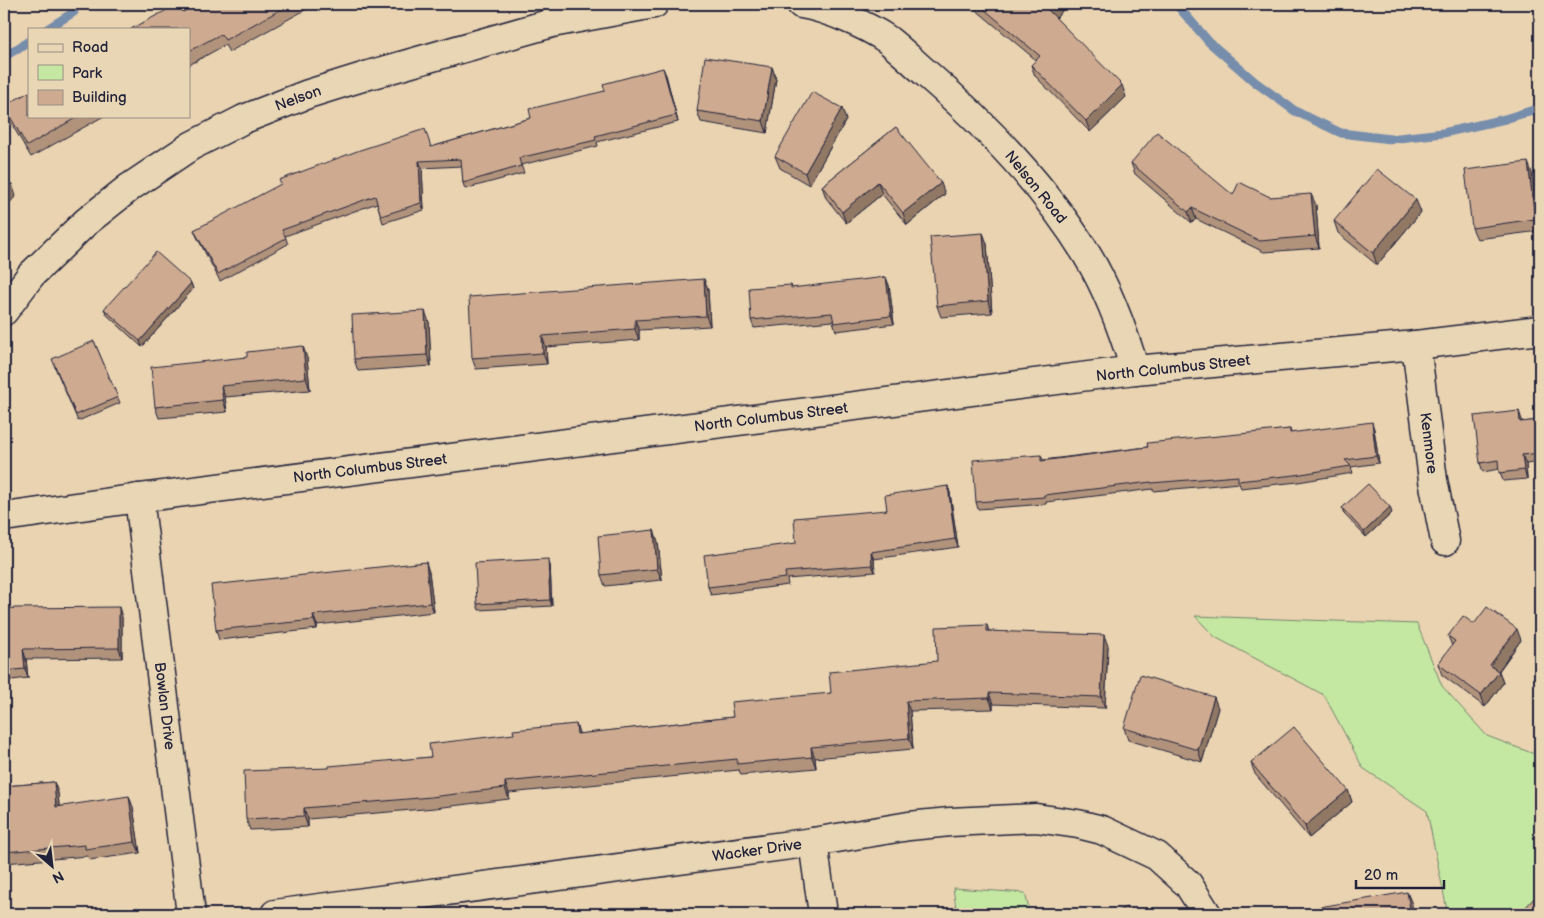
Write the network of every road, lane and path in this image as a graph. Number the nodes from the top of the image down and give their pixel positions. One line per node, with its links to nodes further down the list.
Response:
1 (654, 4): 3 (street, Nelson)
2 (801, 4): 6 (street, Nelson Road)
3 (4, 311)
4 (1540, 330): 5 (street, North Columbus Street)
5 (1416, 345): 6 (street, North Columbus Street); 9 (street, Kenmore)
6 (1135, 370): 7 (street, North Columbus Street)
7 (138, 498): 8 (street, North Columbus Street); 11 (street, Bowlan Drive)
8 (4, 517)
9 (1445, 541)
10 (813, 842): 12 (street, Wacker Drive); 13 (street); 14 (street, Wacker Drive)
11 (191, 914)
12 (275, 914)
13 (823, 914)
14 (1207, 914)

